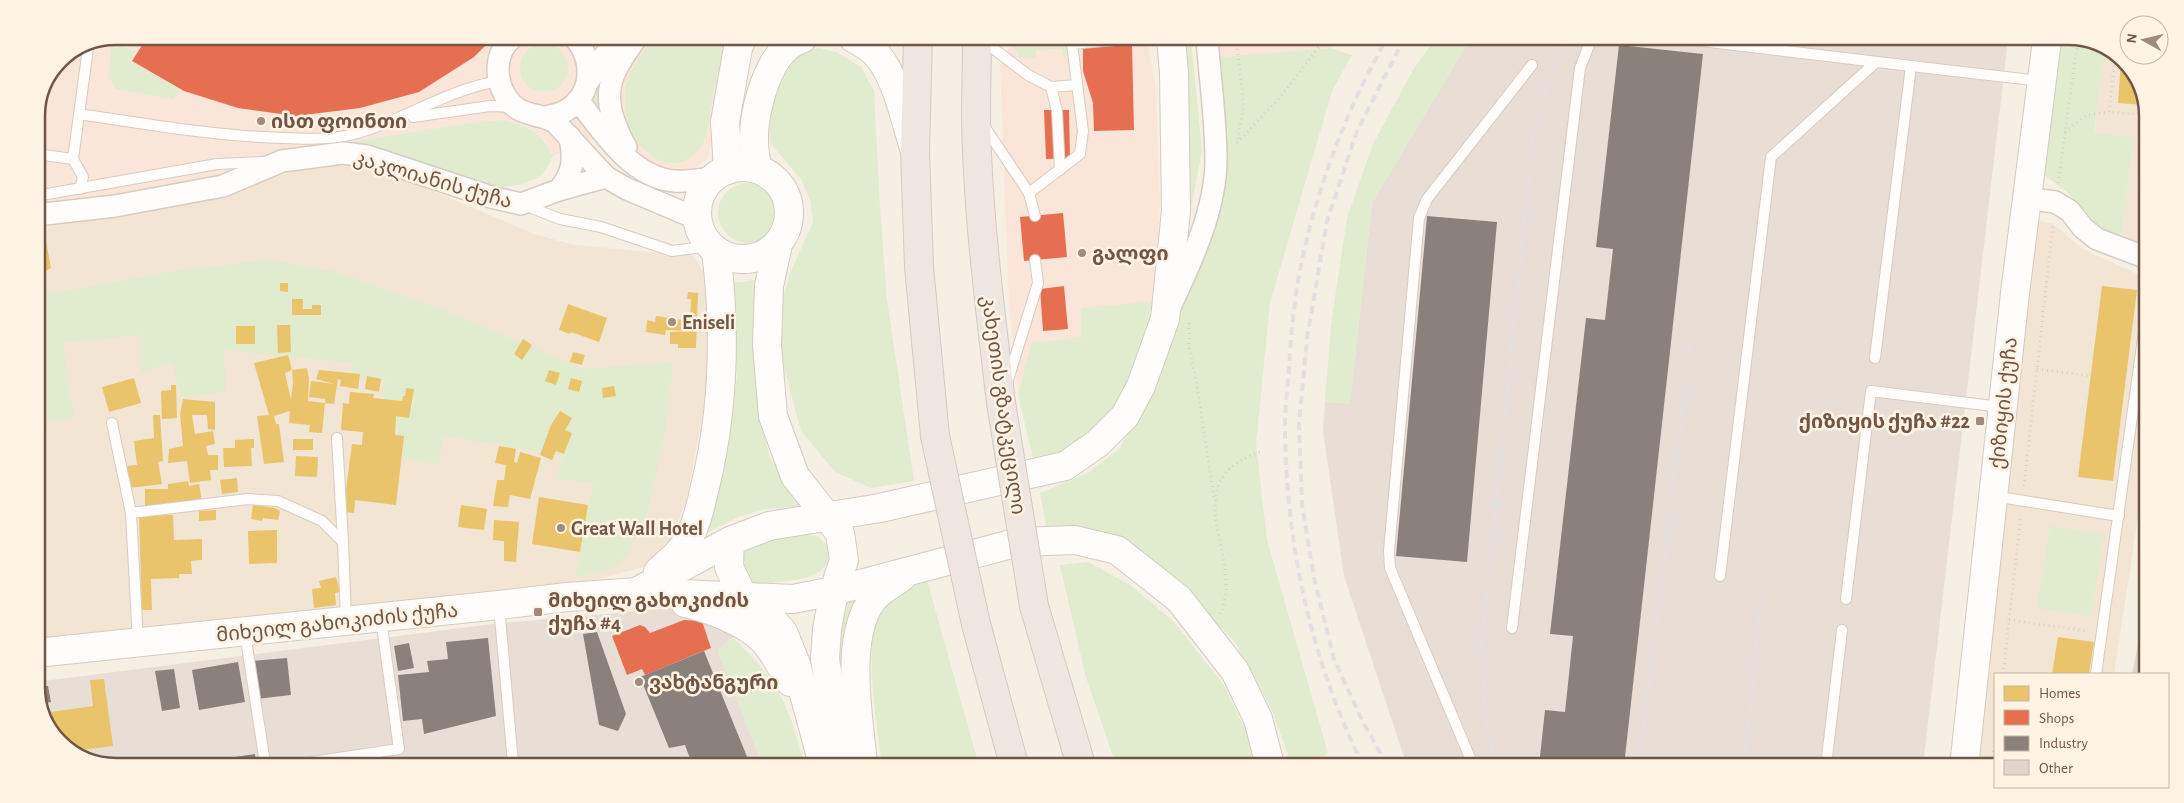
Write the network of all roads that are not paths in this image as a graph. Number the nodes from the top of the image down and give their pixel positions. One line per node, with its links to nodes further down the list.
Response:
1 (507, 45): 21 (street)
2 (581, 45): 25 (street)
3 (614, 45): 25 (street)
4 (631, 45): 38 (street)
5 (739, 45): 39 (main road)
6 (791, 45): 36 (main road)
7 (866, 45): 32 (main road)
8 (918, 45): 32 (highway)
9 (978, 45): 28 (highway, კახეთის გზატკეცილი)
10 (987, 45): 24 (lane)
11 (1072, 45): 23 (lane)
12 (1172, 45): 54 (main road)
13 (1208, 45): 54 (street)
14 (1589, 45): 76 (lane)
15 (1735, 45): 18 (lane)
16 (2046, 45): 22 (main road, ქიზიყის ქუჩა)
17 (88, 51): 27 (lane)
18 (1876, 62): 20 (lane); 68 (lane)
19 (1532, 65): 92 (lane)
20 (1911, 66): 22 (lane); 55 (lane)
21 (499, 81): 26 (street); 30 (lane)
22 (2041, 82): 45 (main road, ქიზიყის ქუჩა)
23 (1077, 85): 24 (lane); 37 (lane)
24 (1051, 87): 37 (lane)
25 (582, 94): 29 (street); 38 (street)
26 (516, 107): 29 (street); 30 (lane)
27 (79, 114): 30 (lane); 34 (lane)
28 (976, 115): 43 (lane); 57 (highway, კახეთის გზატკეცილი)
29 (547, 117): 31 (street)
30 (400, 119)
31 (570, 137): 40 (street); 42 (street)
32 (915, 151): 89 (highway, bridge)
33 (45, 155): 34 (lane)
34 (73, 159): 41 (lane)
35 (282, 161): 41 (lane); 46 (street, კაკლიანის ქუჩა); 47 (street, კაკლიანის ქუჩა)
36 (758, 170): 39 (main road); 50 (main road)
37 (1060, 170): 43 (lane)
38 (647, 172): 39 (street)
39 (720, 174): 49 (main road)
40 (606, 177): 42 (street); 49 (street)
41 (80, 188): 44 (lane)
42 (559, 190): 46 (street)
43 (1028, 193): 48 (lane)
44 (45, 194)
45 (2026, 198): 52 (street); 58 (main road, ქიზიყის ქუჩა)
46 (521, 204): 51 (lane, კაკლიანის ქუჩა)
47 (45, 214)
48 (1035, 216)
49 (698, 219): 51 (main road)
50 (778, 244): 51 (main road); 64 (main road)
51 (713, 248): 70 (main road)
52 (2139, 255)
53 (1035, 260): 57 (lane)
54 (1177, 318): 64 (main road)
55 (1875, 358)
56 (2139, 369): 63 (lane)
57 (1001, 403): 90 (highway, კახეთის გზატკეცილი, bridge)
58 (2002, 408): 61 (main road, ქიზიყის ქუჩა); 72 (lane)
59 (112, 423): 62 (lane)
60 (337, 438): 66 (lane)
61 (1992, 496): 63 (lane); 94 (main road, ქიზიყის ქუჩა)
62 (131, 513): 66 (lane); 79 (lane)
63 (2119, 516): 81 (lane)
64 (827, 518): 65 (main road); 69 (main road)
65 (730, 541): 70 (main road); 71 (main road)
66 (342, 542): 75 (lane)
67 (911, 571): 69 (main road); 88 (main road); 91 (main road)
68 (1720, 576)
69 (834, 591): 71 (main road); 87 (main road)
70 (638, 592): 71 (main road); 73 (main road, მიხეილ გახოკიძის ქუჩა); 82 (main road)
71 (744, 597): 82 (main road)
72 (1846, 599)
73 (499, 605): 74 (main road, მიხეილ გახოკიძის ქუჩა); 85 (lane)
74 (381, 618): 75 (main road, მიხეილ გახოკიძის ქუჩა); 84 (lane)
75 (346, 621): 78 (main road, მიხეილ გახოკიძის ქუჩა)
76 (1512, 628)
77 (1842, 630): 93 (lane)
78 (244, 632): 79 (main road, მიხეილ გახოკიძის ქუჩა); 83 (lane)
79 (138, 642): 80 (main road, მიხეილ გახოკიძის ქუჩა)
80 (45, 652)
81 (2096, 673)
82 (813, 729): 86 (main road)
83 (264, 758)
84 (339, 758)
85 (512, 758)
86 (821, 758)
87 (848, 758)
88 (863, 758)
89 (1012, 758)
90 (1079, 758)
91 (1268, 758)
92 (1470, 758)
93 (1827, 758)
94 (1965, 758)

